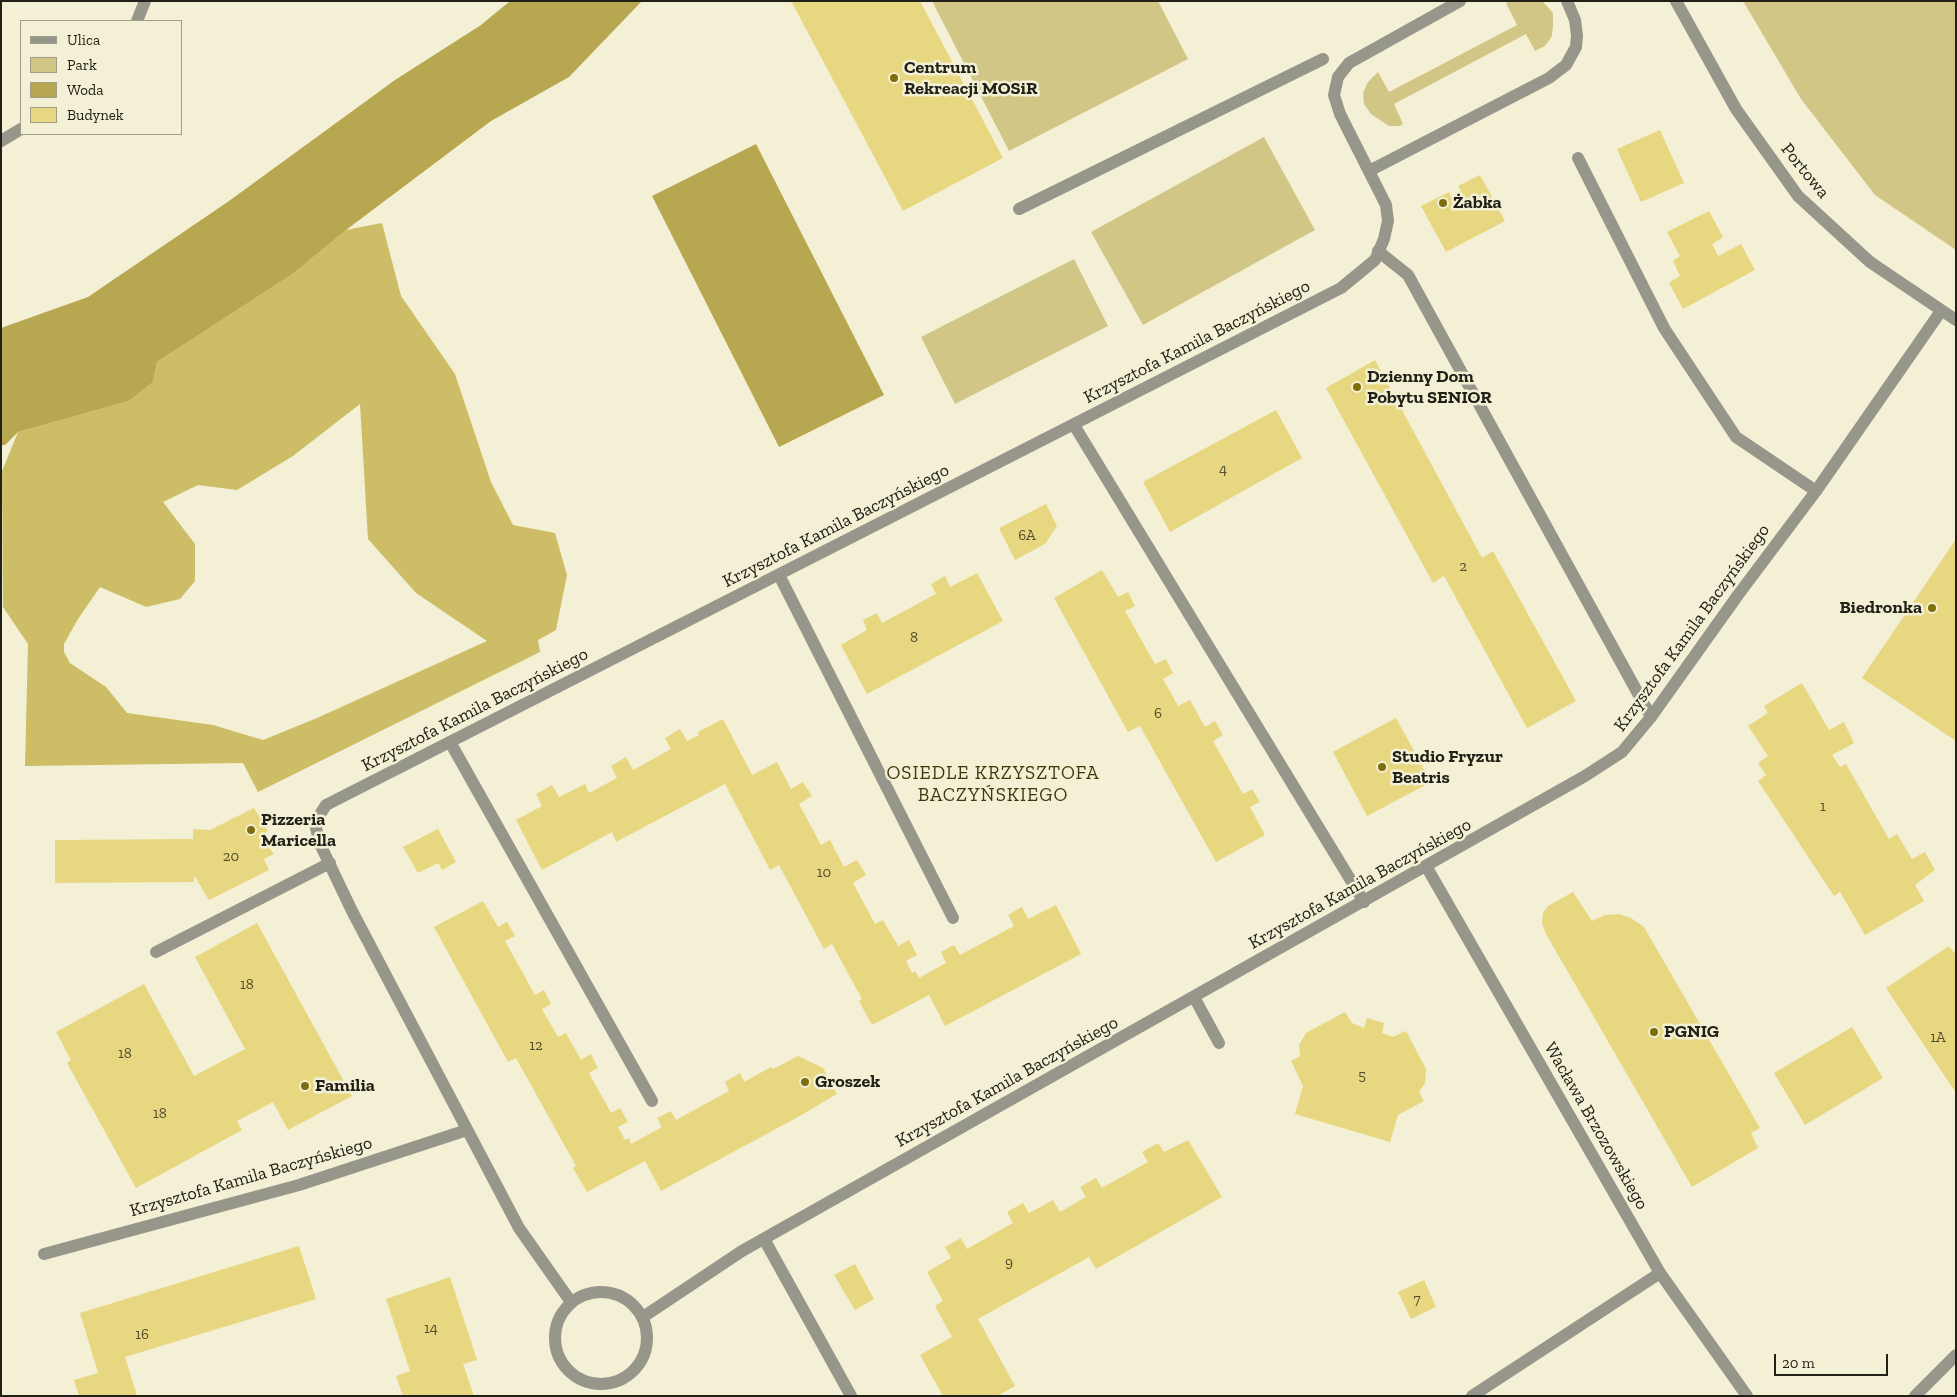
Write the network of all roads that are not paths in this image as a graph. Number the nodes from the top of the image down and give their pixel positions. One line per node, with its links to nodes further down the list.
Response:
1 (145, 1): 5 (street)
2 (1460, 1): 10 (street, Krzysztofa Kamila Baczyńskiego)
3 (1567, 1): 10 (street)
4 (1676, 1): 13 (street, Portowa)
5 (137, 20)
6 (1323, 60): 11 (street)
7 (20, 130): 8 (street)
8 (1, 140)
9 (1578, 158): 16 (street)
10 (1369, 172): 12 (street, Krzysztofa Kamila Baczyńskiego)
11 (1019, 209)
12 (1378, 251): 15 (street, Krzysztofa Kamila Baczyńskiego); 18 (street)
13 (1942, 311): 14 (street, Portowa); 16 (street, Krzysztofa Kamila Baczyńskiego)
14 (1956, 320)
15 (1074, 425): 17 (street, Krzysztofa Kamila Baczyńskiego); 22 (street)
16 (1816, 491): 18 (street, Krzysztofa Kamila Baczyńskiego)
17 (778, 575): 19 (street, Krzysztofa Kamila Baczyńskiego); 23 (street)
18 (1651, 717): 21 (street, Krzysztofa Kamila Baczyńskiego)
19 (450, 742): 20 (street, Krzysztofa Kamila Baczyńskiego); 27 (street)
20 (330, 863): 24 (street); 28 (street, Krzysztofa Kamila Baczyńskiego)
21 (1426, 866): 22 (street, Krzysztofa Kamila Baczyńskiego); 31 (street, Wacława Brzozowskiego)
22 (1364, 902): 25 (street, Krzysztofa Kamila Baczyńskiego)
23 (953, 918)
24 (156, 952)
25 (1194, 997): 26 (street); 29 (street, Krzysztofa Kamila Baczyńskiego)
26 (1219, 1043)
27 (652, 1100)
28 (467, 1130): 30 (street, Krzysztofa Kamila Baczyńskiego); 32 (street, Krzysztofa Kamila Baczyńskiego)
29 (764, 1239): 33 (street, Krzysztofa Kamila Baczyńskiego); 36 (street)
30 (44, 1254)
31 (1660, 1273): 37 (street); 38 (street, Wacława Brzozowskiego)
32 (571, 1302): 33 (street); 35 (street)
33 (643, 1317): 35 (street)
34 (1956, 1355): 39 (street)
35 (598, 1390)
36 (851, 1396)
37 (1472, 1396)
38 (1747, 1396)
39 (1915, 1396)

